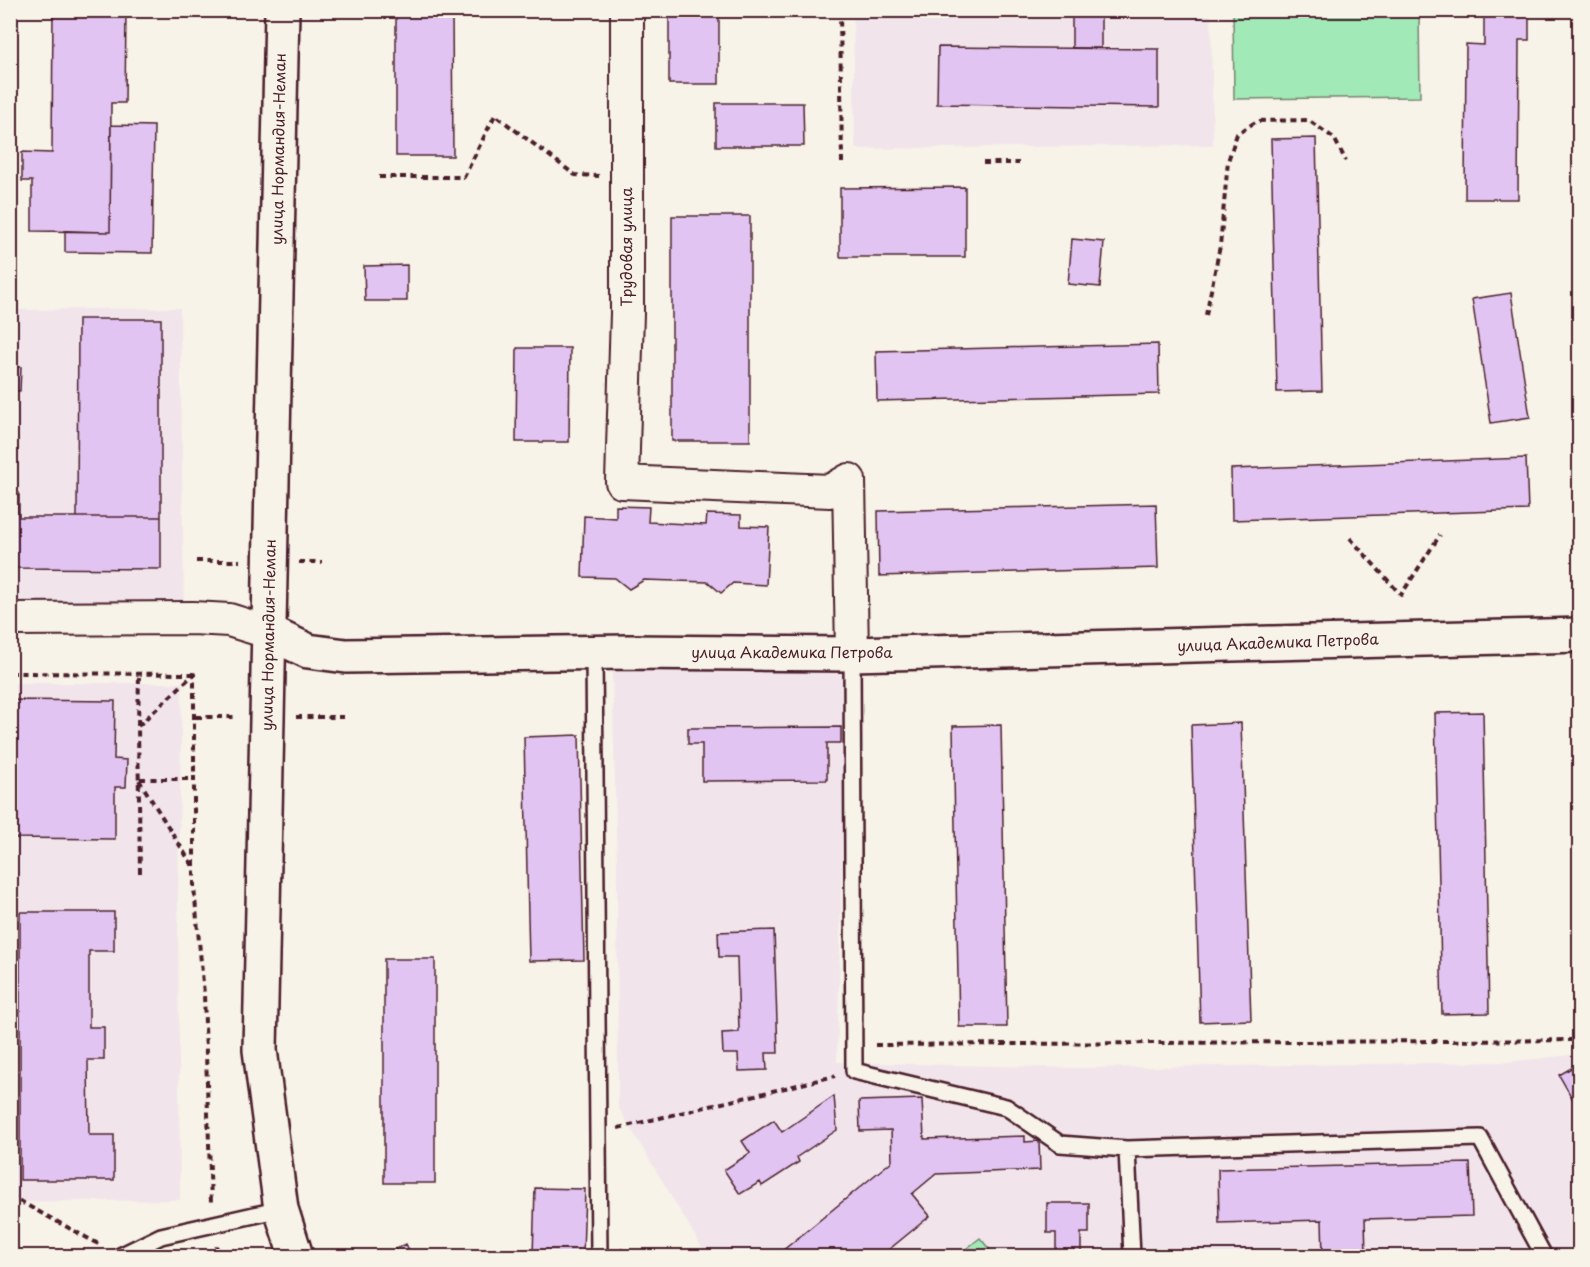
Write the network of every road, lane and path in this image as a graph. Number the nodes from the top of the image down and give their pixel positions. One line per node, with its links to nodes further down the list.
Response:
1 (282, 10): 14 (street, улица Нормандия-Неман)
2 (627, 10): 8 (street, Трудовая улица)
3 (840, 10): 5 (path)
4 (1346, 161): 10 (path)
5 (842, 163)
6 (983, 163): 7 (path)
7 (1019, 163)
8 (627, 176): 9 (path); 17 (street, Трудовая улица)
9 (379, 177)
10 (1206, 315)
11 (1440, 535): 12 (path)
12 (1350, 538)
13 (10, 619): 14 (street, улица Академика Петрова)
14 (268, 632): 16 (street, улица Академика Петрова); 22 (street, улица Нормандия-Неман)
15 (1580, 635): 17 (street, улица Академика Петрова)
16 (594, 653): 17 (street, улица Академика Петрова); 32 (lane)
17 (852, 654): 30 (lane)
18 (10, 673): 20 (path)
19 (194, 674): 20 (path); 21 (path); 24 (path)
20 (139, 675): 24 (path)
21 (196, 717): 22 (path); 26 (path)
22 (266, 717): 23 (path); 35 (street, улица Нормандия-Неман)
23 (345, 717)
24 (138, 726): 25 (path)
25 (139, 779): 26 (path); 27 (path); 28 (path)
26 (194, 779): 27 (path)
27 (194, 869): 36 (path)
28 (140, 873)
29 (1580, 1040): 30 (path)
30 (854, 1045): 31 (lane)
31 (854, 1071): 32 (path); 33 (lane)
32 (598, 1133): 39 (lane)
33 (1127, 1149): 40 (lane); 41 (lane)
34 (10, 1196): 37 (path)
35 (281, 1209): 36 (lane); 38 (street, улица Нормандия-Неман)
36 (211, 1224): 37 (lane)
37 (121, 1256)
38 (296, 1257)
39 (599, 1257)
40 (1132, 1257)
41 (1544, 1257)

